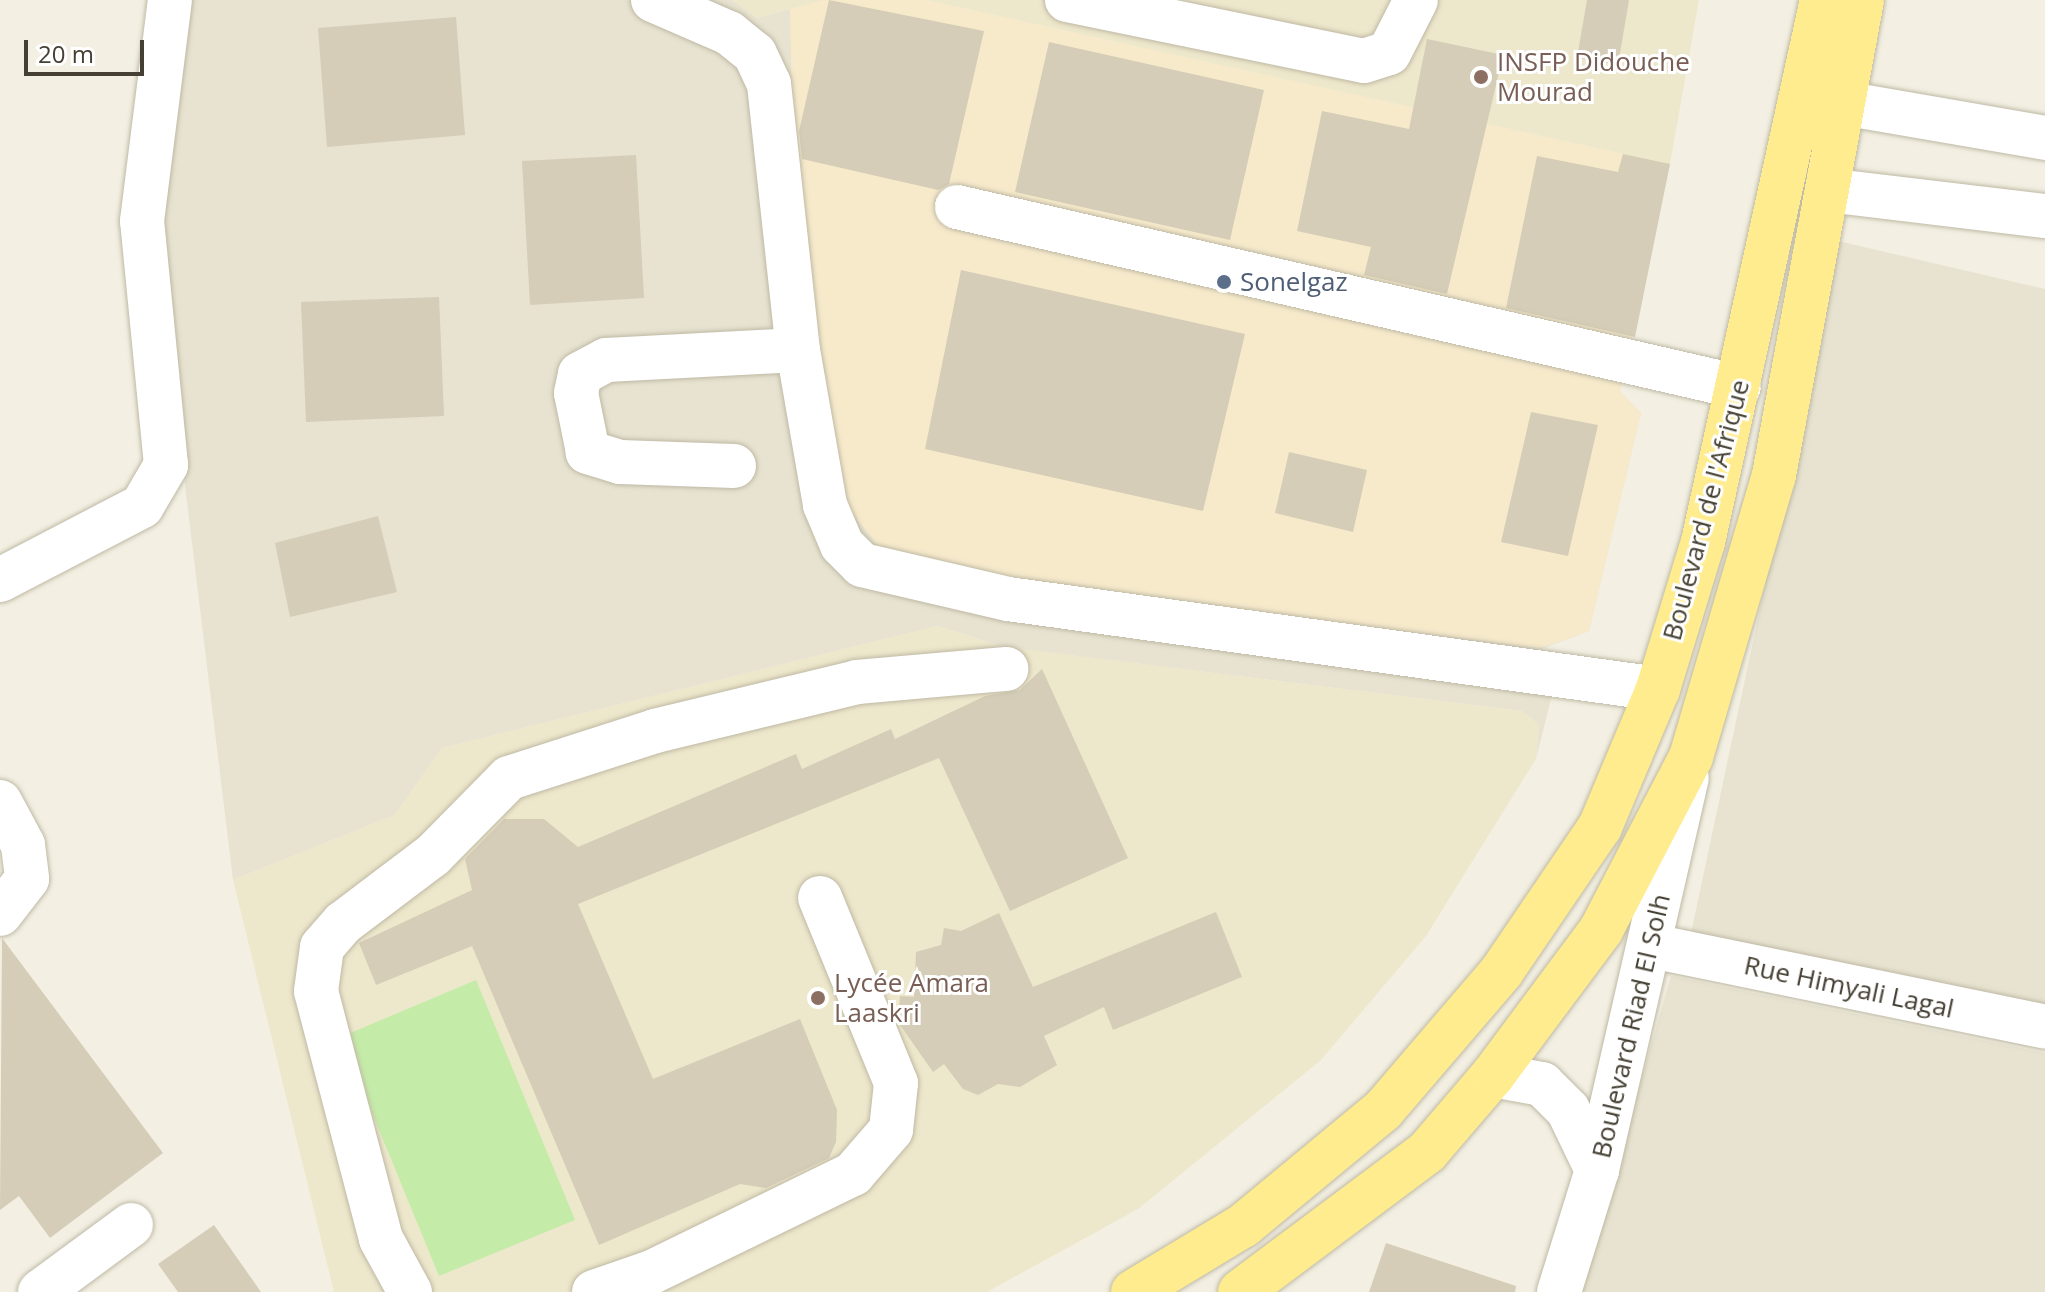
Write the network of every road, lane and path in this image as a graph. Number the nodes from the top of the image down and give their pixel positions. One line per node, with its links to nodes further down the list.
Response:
1 (170, 0): 15 (street)
2 (653, 0): 12 (street)
3 (1067, 0): 4 (street)
4 (1416, 0)
5 (1822, 0): 13 (main road, Boulevard de l'Afrique)
6 (1862, 0): 7 (main road, Boulevard de l'Afrique)
7 (1843, 103): 8 (street); 9 (main road, Boulevard de l'Afrique)
8 (2045, 138)
9 (1827, 190): 11 (street); 18 (main road, Boulevard de l'Afrique)
10 (957, 207): 13 (street)
11 (2045, 216)
12 (798, 350): 14 (street); 17 (street)
13 (1739, 387): 17 (main road, Boulevard de l'Afrique)
14 (734, 466)
15 (0, 580)
16 (1006, 669): 28 (street)
17 (1658, 689): 30 (main road, Boulevard de l'Afrique)
18 (1691, 757): 22 (street, Boulevard Riad El Solh); 24 (main road, Boulevard de l'Afrique)
19 (0, 802): 21 (street)
20 (820, 898): 29 (street)
21 (0, 914)
22 (1652, 946): 23 (street, Rue Himyali Lagal); 25 (street, Boulevard Riad El Solh)
23 (2045, 1027)
24 (1493, 1075): 25 (street); 31 (main road, Boulevard de l'Afrique)
25 (1597, 1170): 32 (street, Boulevard Riad El Solh)
26 (131, 1225): 27 (street)
27 (40, 1292)
28 (410, 1292)
29 (594, 1292)
30 (1133, 1292)
31 (1240, 1292)
32 (1559, 1292)

